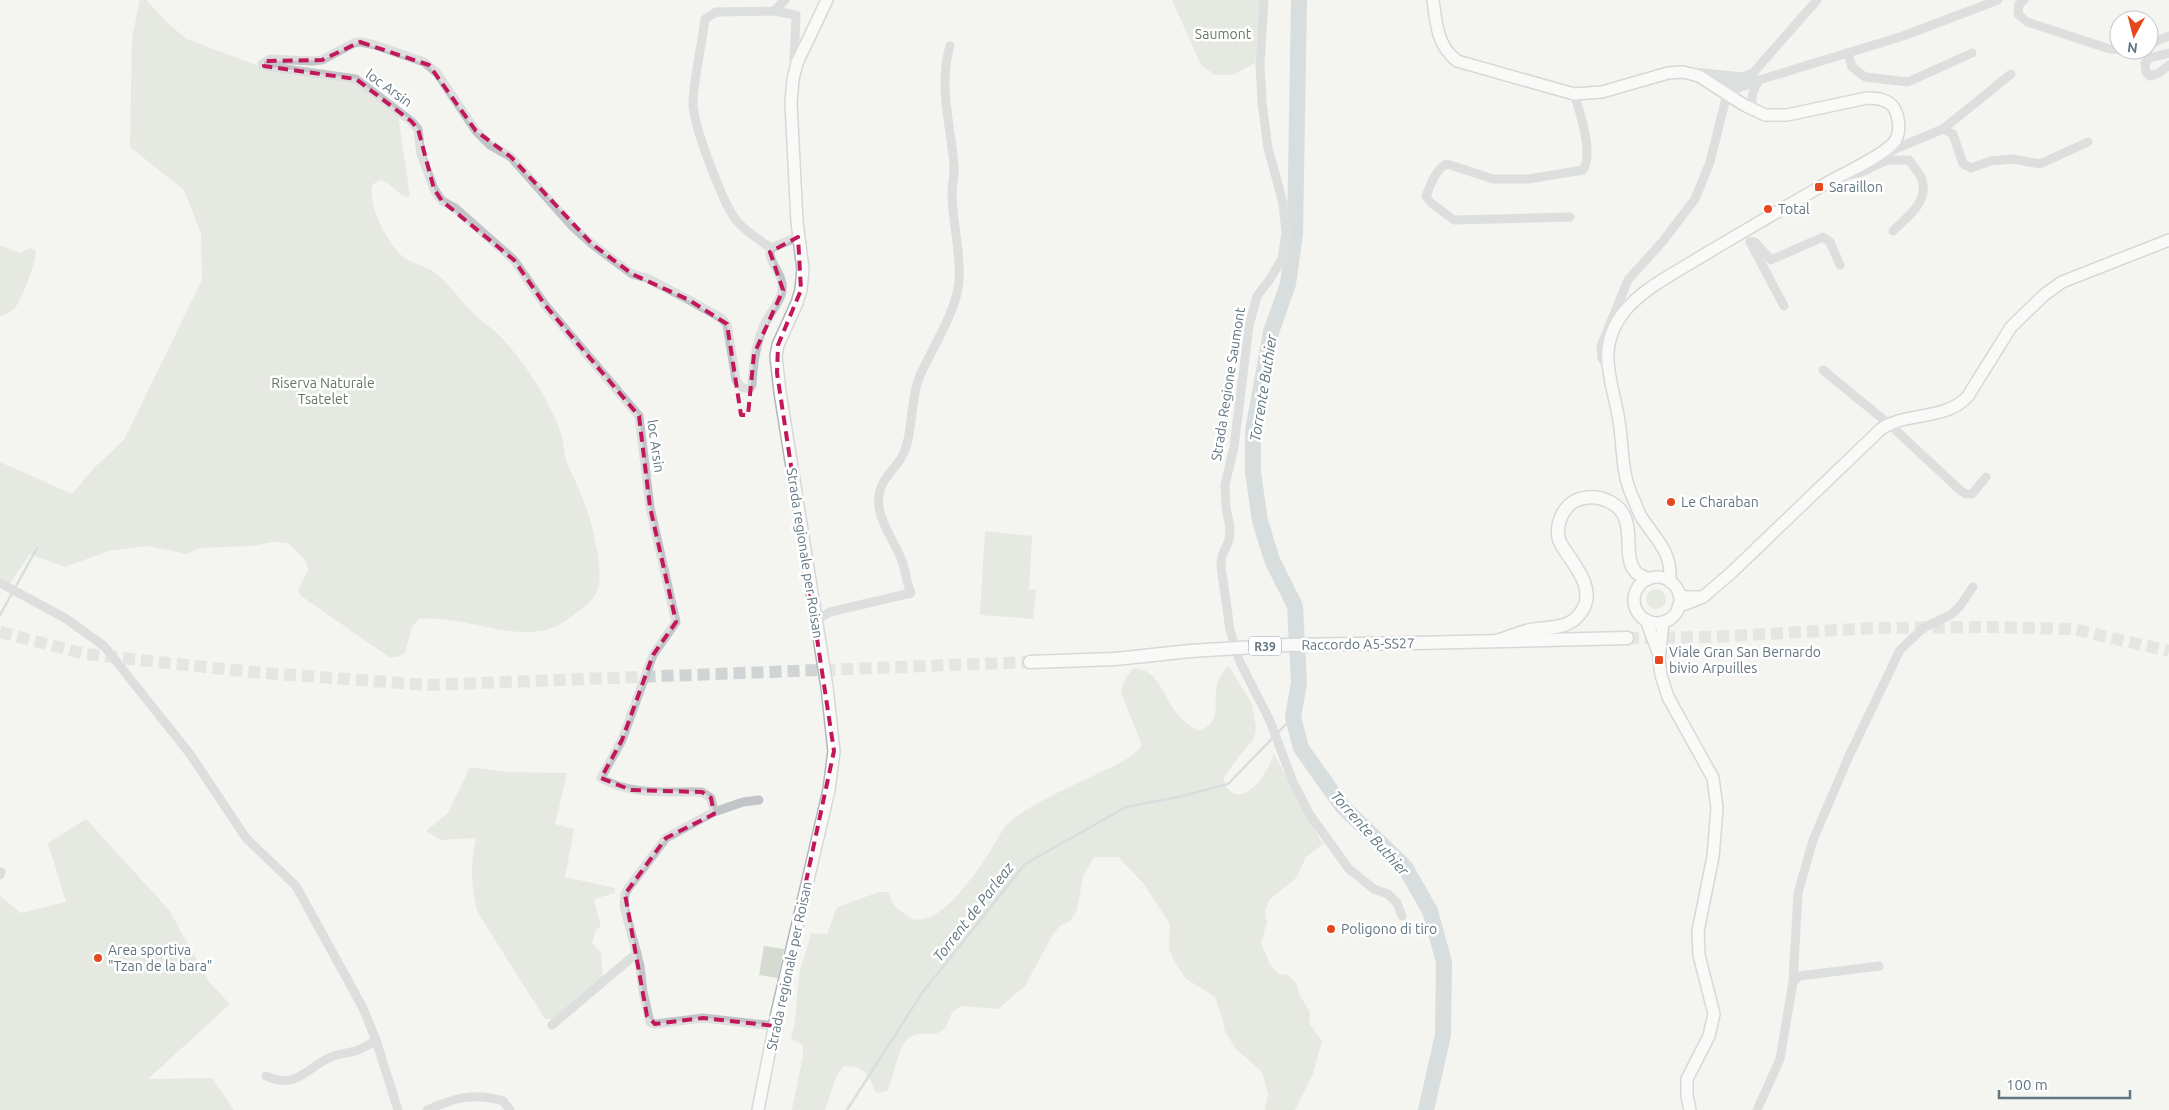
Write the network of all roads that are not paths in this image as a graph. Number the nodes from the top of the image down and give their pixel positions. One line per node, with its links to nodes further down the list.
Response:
1 (785, 0): 8 (street)
2 (827, 0): 14 (main road, Strada regionale per Roisan)
3 (1264, 0): 57 (street, Strada Regione Saumont)
4 (1432, 0): 20 (main road)
5 (1817, 0): 16 (street)
6 (1998, 0): 11 (street)
7 (2024, 0): 10 (street)
8 (774, 11): 14 (street); 33 (street)
9 (950, 46): 48 (street)
10 (2109, 49)
11 (1848, 53): 12 (street); 18 (street)
12 (1972, 53)
13 (2169, 53): 15 (street)
14 (797, 63): 30 (main road, Strada regionale per Roisan)
15 (2169, 65)
16 (1683, 72): 19 (main road); 20 (main road)
17 (2011, 74): 23 (street)
18 (1759, 80): 19 (street); 21 (street); 22 (street)
19 (1709, 82): 21 (main road)
20 (1574, 94): 27 (street)
21 (1730, 95): 22 (main road); 36 (street)
22 (1753, 110): 25 (main road)
23 (1943, 129): 24 (street); 25 (street)
24 (2088, 142)
25 (1874, 157): 26 (main road)
26 (1838, 177): 28 (main road); 29 (street)
27 (1570, 218)
28 (1744, 231): 32 (street); 36 (main road)
29 (1893, 231)
30 (798, 237): 33 (street); 48 (main road, Strada regionale per Roisan)
31 (2169, 240): 38 (main road)
32 (1750, 242): 34 (street); 35 (street)
33 (771, 248): 56 (street, loc Arsin)
34 (1840, 265)
35 (1784, 306)
36 (1607, 368): 40 (main road)
37 (1823, 370): 38 (street)
38 (1888, 424): 39 (street); 46 (main road)
39 (1986, 477)
40 (1663, 547): 41 (main road); 42 (main road)
41 (1653, 578): 42 (main road); 49 (main road); 52 (highway)
42 (1670, 582): 45 (main road)
43 (0, 583): 63 (street)
44 (1973, 587): 60 (street)
45 (1678, 594): 46 (main road); 47 (main road)
46 (1703, 597): 47 (main road)
47 (1678, 607): 50 (main road)
48 (816, 620): 62 (main road, Strada regionale per Roisan)
49 (1646, 620): 50 (main road); 53 (main road)
50 (1662, 622): 53 (main road)
51 (1628, 638): 52 (highway, Raccordo A5-SS27 / R39)
52 (1497, 641): 54 (highway, Raccordo A5-SS27 / R39, bridge)
53 (1659, 656): 69 (main road)
54 (1030, 662)
55 (760, 800): 56 (street)
56 (714, 812): 58 (street)
57 (1402, 916)
58 (637, 954): 61 (street); 62 (street)
59 (1878, 966): 60 (street)
60 (1793, 982): 70 (street)
61 (552, 1025)
62 (775, 1026): 68 (main road, Strada regionale per Roisan)
63 (376, 1040): 64 (street); 65 (street)
64 (266, 1076)
65 (398, 1110)
66 (427, 1110): 67 (street)
67 (510, 1110)
68 (758, 1110)
69 (1690, 1110)
70 (1757, 1110)

